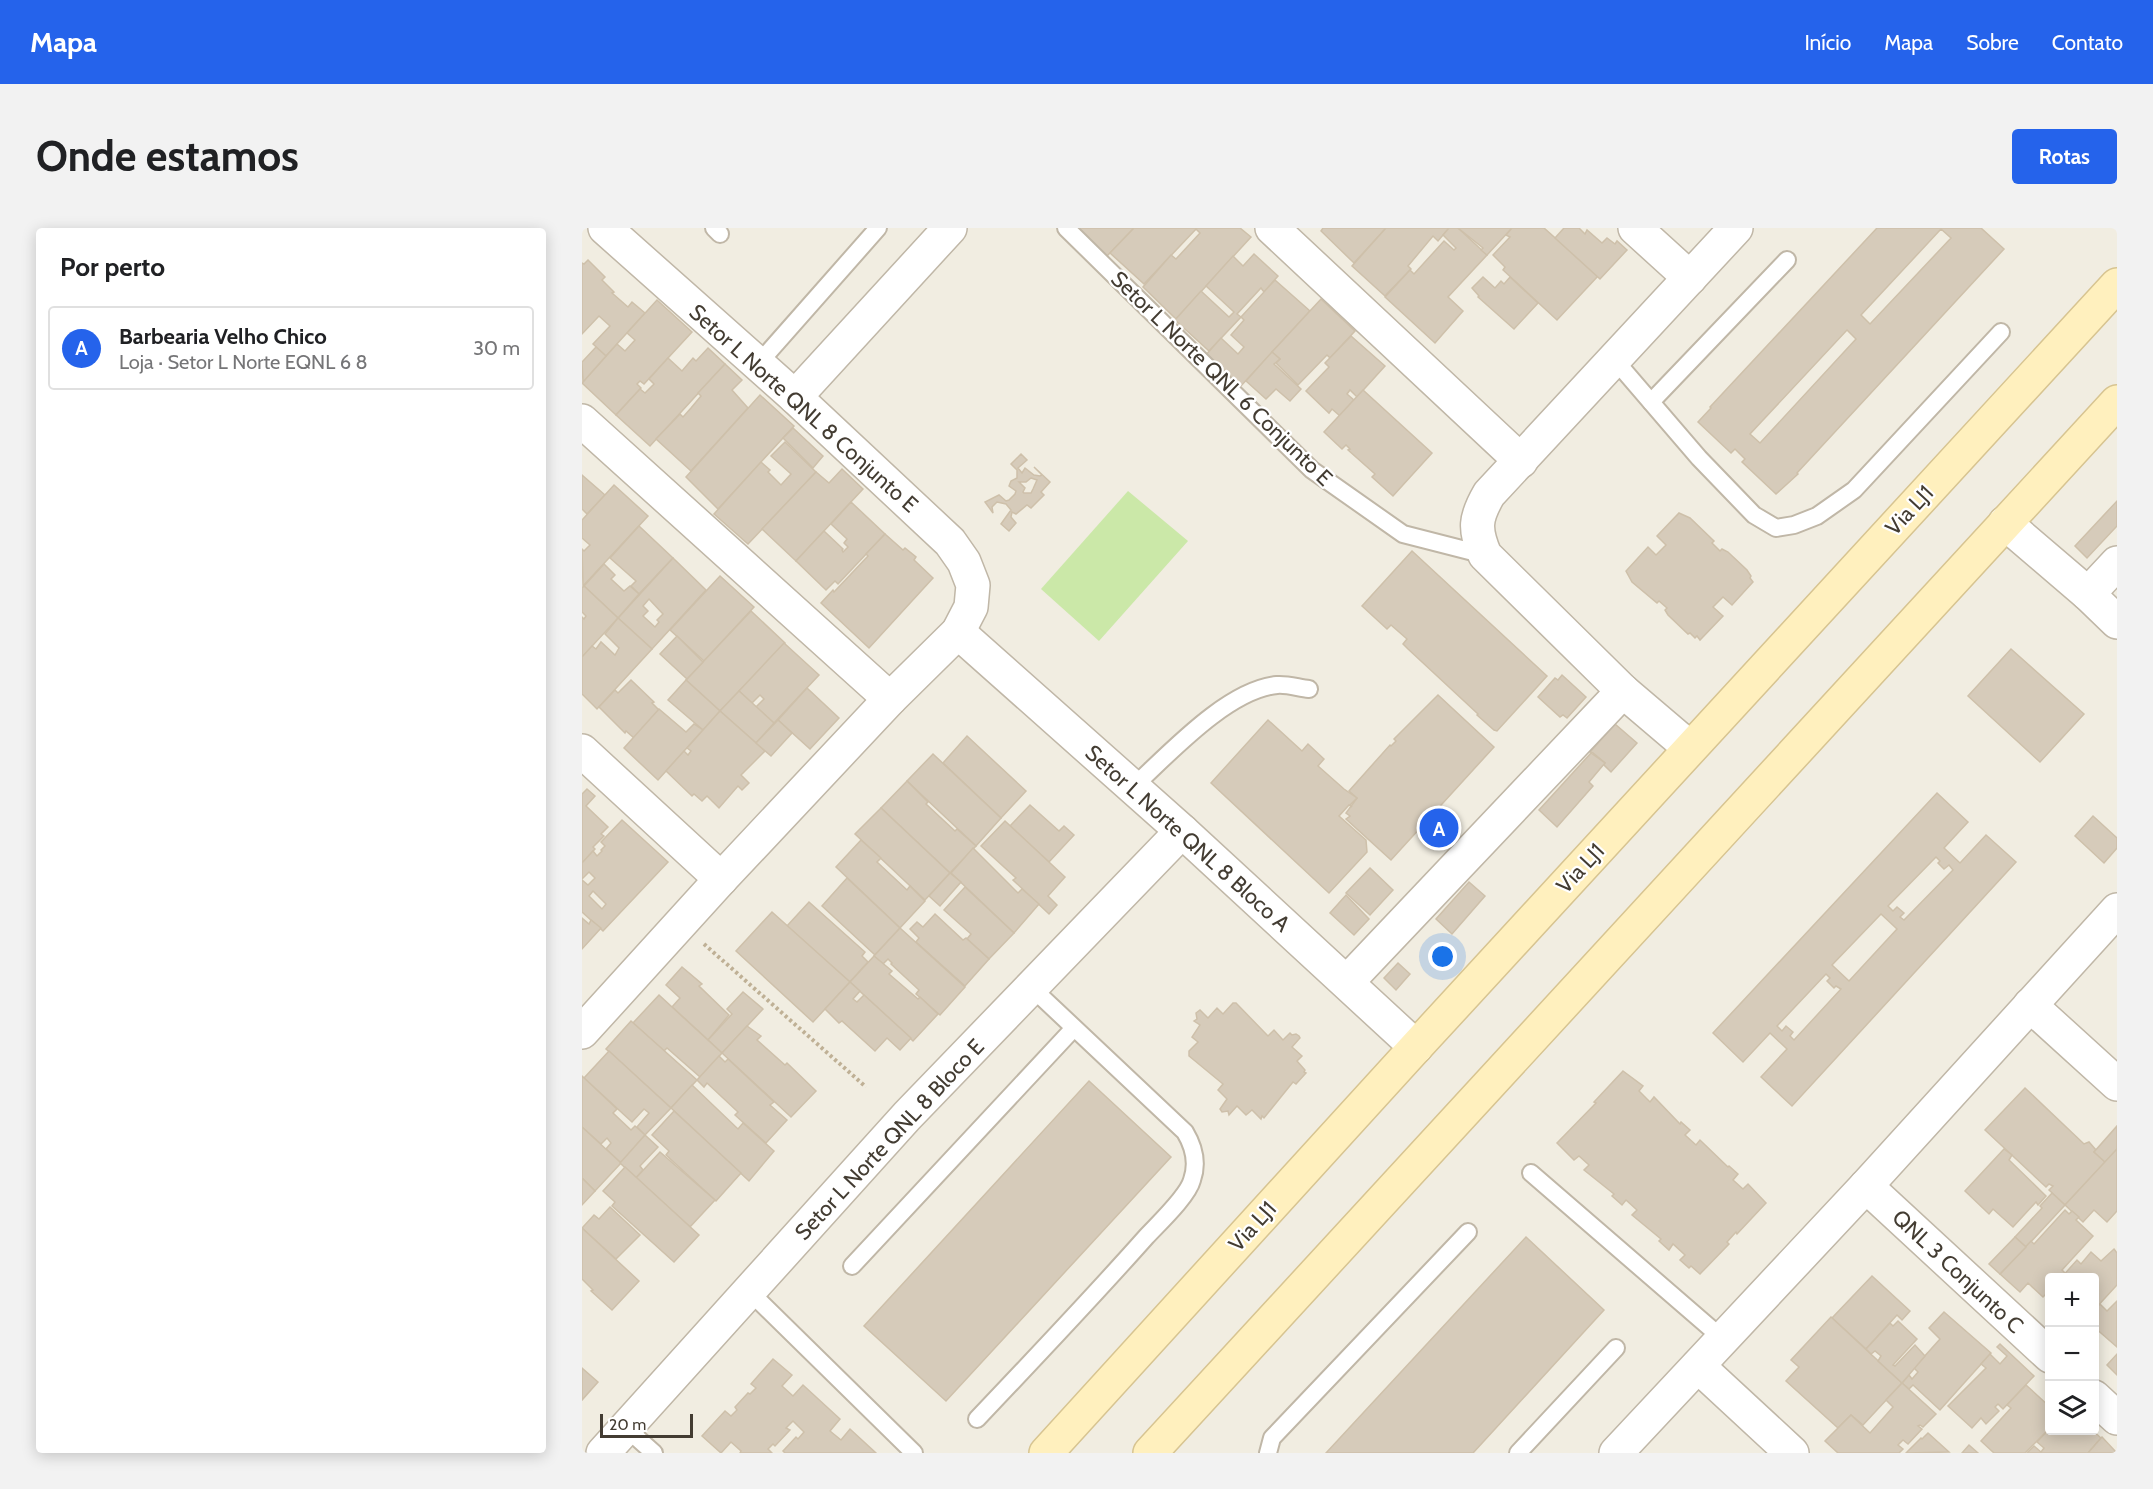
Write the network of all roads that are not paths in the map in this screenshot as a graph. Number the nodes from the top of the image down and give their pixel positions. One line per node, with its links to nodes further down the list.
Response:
1 (605, 228): 13 (street, Setor L Norte QNL 8 Conjunto E)
2 (878, 228): 13 (lane)
3 (950, 228): 14 (street)
4 (1066, 228): 20 (lane, Setor L Norte QNL 6 Conjunto E)
5 (1272, 228): 18 (street)
6 (1635, 228): 9 (street)
7 (1736, 228): 9 (street)
8 (1788, 260): 15 (lane)
9 (1690, 278): 12 (street)
10 (2117, 285): 28 (main road, Via LJ1)
11 (2001, 332): 15 (lane)
12 (1614, 360): 15 (lane); 18 (street)
13 (758, 364): 14 (street, Setor L Norte QNL 8 Conjunto E)
14 (795, 397): 23 (street, Setor L Norte QNL 8 Conjunto E)
15 (1651, 402)
16 (2117, 402): 19 (main road)
17 (582, 421): 27 (street)
18 (1521, 461): 20 (street)
19 (2005, 523): 22 (street); 58 (main road)
20 (1485, 555): 26 (street)
21 (2117, 563): 22 (street)
22 (2088, 594): 24 (street)
23 (965, 620): 27 (street); 30 (street, Setor L Norte QNL 8 Bloco A)
24 (2117, 622)
25 (1309, 689): 30 (lane)
26 (1623, 691): 28 (street); 34 (street)
27 (890, 699): 32 (street)
28 (1690, 748): 39 (main road, Via LJ1)
29 (582, 751): 32 (street)
30 (1133, 787): 31 (street, Setor L Norte QNL 8 Bloco A)
31 (1182, 831): 34 (street, Setor L Norte QNL 8 Bloco A); 35 (street, Setor L Norte QNL 8 Bloco E)
32 (721, 879): 38 (street)
33 (2117, 910): 36 (street)
34 (1347, 982): 39 (street, Setor L Norte QNL 8 Bloco A)
35 (1031, 987): 37 (lane); 45 (street, Setor L Norte QNL 8 Bloco E)
36 (2030, 1005): 40 (street); 42 (street)
37 (1074, 1028): 44 (lane); 52 (lane)
38 (582, 1032)
39 (1416, 1047): 57 (main road, Via LJ1)
40 (2117, 1084)
41 (1531, 1173): 46 (lane)
42 (1866, 1186): 46 (street); 48 (street, QNL 3 Conjunto C)
43 (1468, 1233): 59 (lane)
44 (852, 1266)
45 (749, 1291): 53 (street, Setor L Norte QNL 8 Bloco E); 56 (lane)
46 (1723, 1339): 49 (street)
47 (1616, 1348): 60 (lane)
48 (2045, 1352)
49 (1698, 1366): 61 (street); 62 (street)
50 (2099, 1402): 51 (street)
51 (2117, 1418)
52 (977, 1419)
53 (626, 1428): 54 (street, Setor L Norte QNL 8 Bloco E); 55 (lane)
54 (603, 1453)
55 (654, 1453)
56 (914, 1453)
57 (1046, 1453)
58 (1150, 1453)
59 (1268, 1453)
60 (1518, 1453)
61 (1616, 1453)
62 (1792, 1453)

